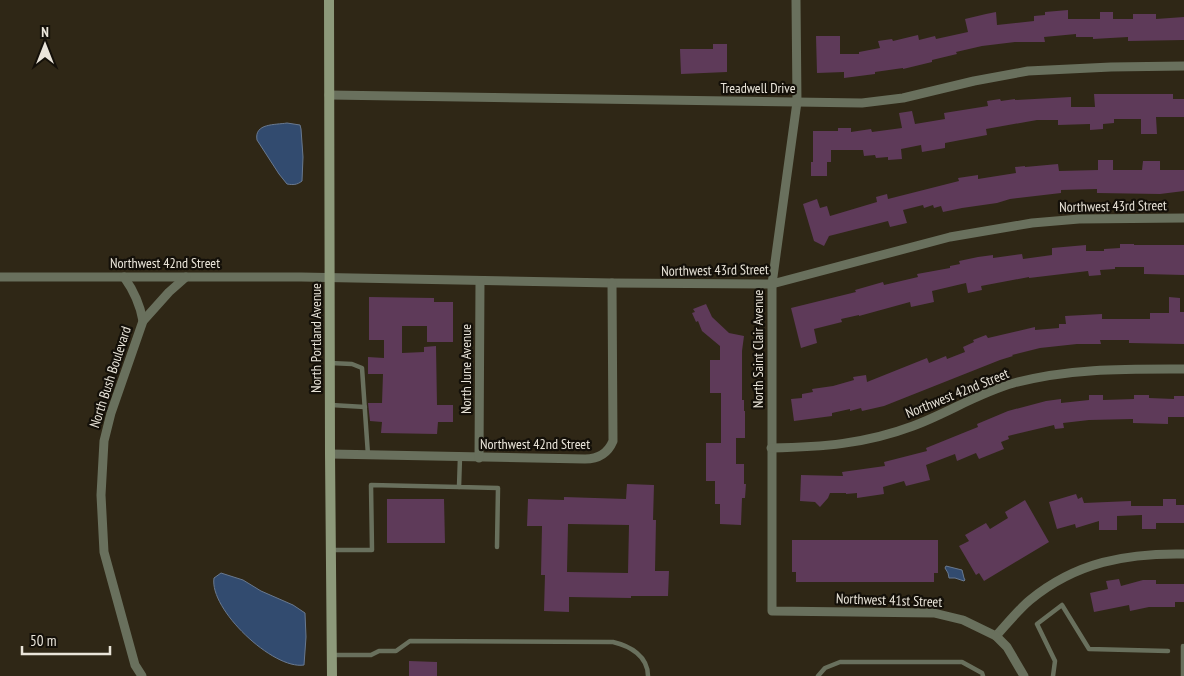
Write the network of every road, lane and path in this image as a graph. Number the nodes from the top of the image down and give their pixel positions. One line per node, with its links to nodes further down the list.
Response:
1 (329, 0): 4 (main road, North Portland Avenue)
2 (796, 0): 5 (street, North Saint Clair Avenue)
3 (1184, 66): 5 (street, Treadwell Drive)
4 (329, 95): 5 (street, Treadwell Drive); 10 (main road, North Portland Avenue)
5 (797, 102): 13 (street, North Saint Clair Avenue)
6 (1184, 218): 13 (street, Northwest 43rd Street)
7 (0, 277): 9 (street, Northwest 42nd Street)
8 (186, 277): 9 (street, Northwest 42nd Street); 10 (street, Northwest 42nd Street); 14 (street, North Bush Boulevard)
9 (124, 278): 14 (street, North Bush Boulevard)
10 (330, 278): 11 (street, Northwest 43rd Street); 15 (main road, North Portland Avenue)
11 (480, 281): 12 (street, Northwest 43rd Street); 23 (street, North June Avenue)
12 (612, 284): 13 (street, Northwest 43rd Street); 23 (street, Northwest 42nd Street)
13 (772, 284): 19 (street, North Saint Clair Avenue)
14 (143, 320): 33 (street, North Bush Boulevard)
15 (330, 363): 17 (main road, North Portland Avenue); 18 (lane)
16 (1184, 369): 19 (street, Northwest 42nd Street)
17 (330, 405): 18 (lane); 20 (main road, North Portland Avenue)
18 (365, 407): 21 (lane)
19 (771, 448): 28 (street, North Saint Clair Avenue)
20 (330, 454): 21 (street, Northwest 42nd Street); 26 (main road, North Portland Avenue)
21 (368, 455): 22 (street, Northwest 42nd Street)
22 (460, 457): 23 (street, Northwest 42nd Street); 24 (lane)
23 (479, 458)
24 (459, 487): 25 (lane); 26 (lane)
25 (497, 547)
26 (330, 550): 32 (main road, North Portland Avenue)
27 (1184, 554): 29 (street)
28 (772, 611): 29 (street, Northwest 41st Street)
29 (996, 636): 38 (street)
30 (1183, 646): 40 (lane)
31 (1168, 651): 39 (lane)
32 (332, 655): 34 (main road, North Portland Avenue); 35 (lane)
33 (142, 676)
34 (332, 676)
35 (648, 676)
36 (818, 676): 37 (lane)
37 (983, 676)
38 (1024, 676)
39 (1053, 676)
40 (1183, 676)

